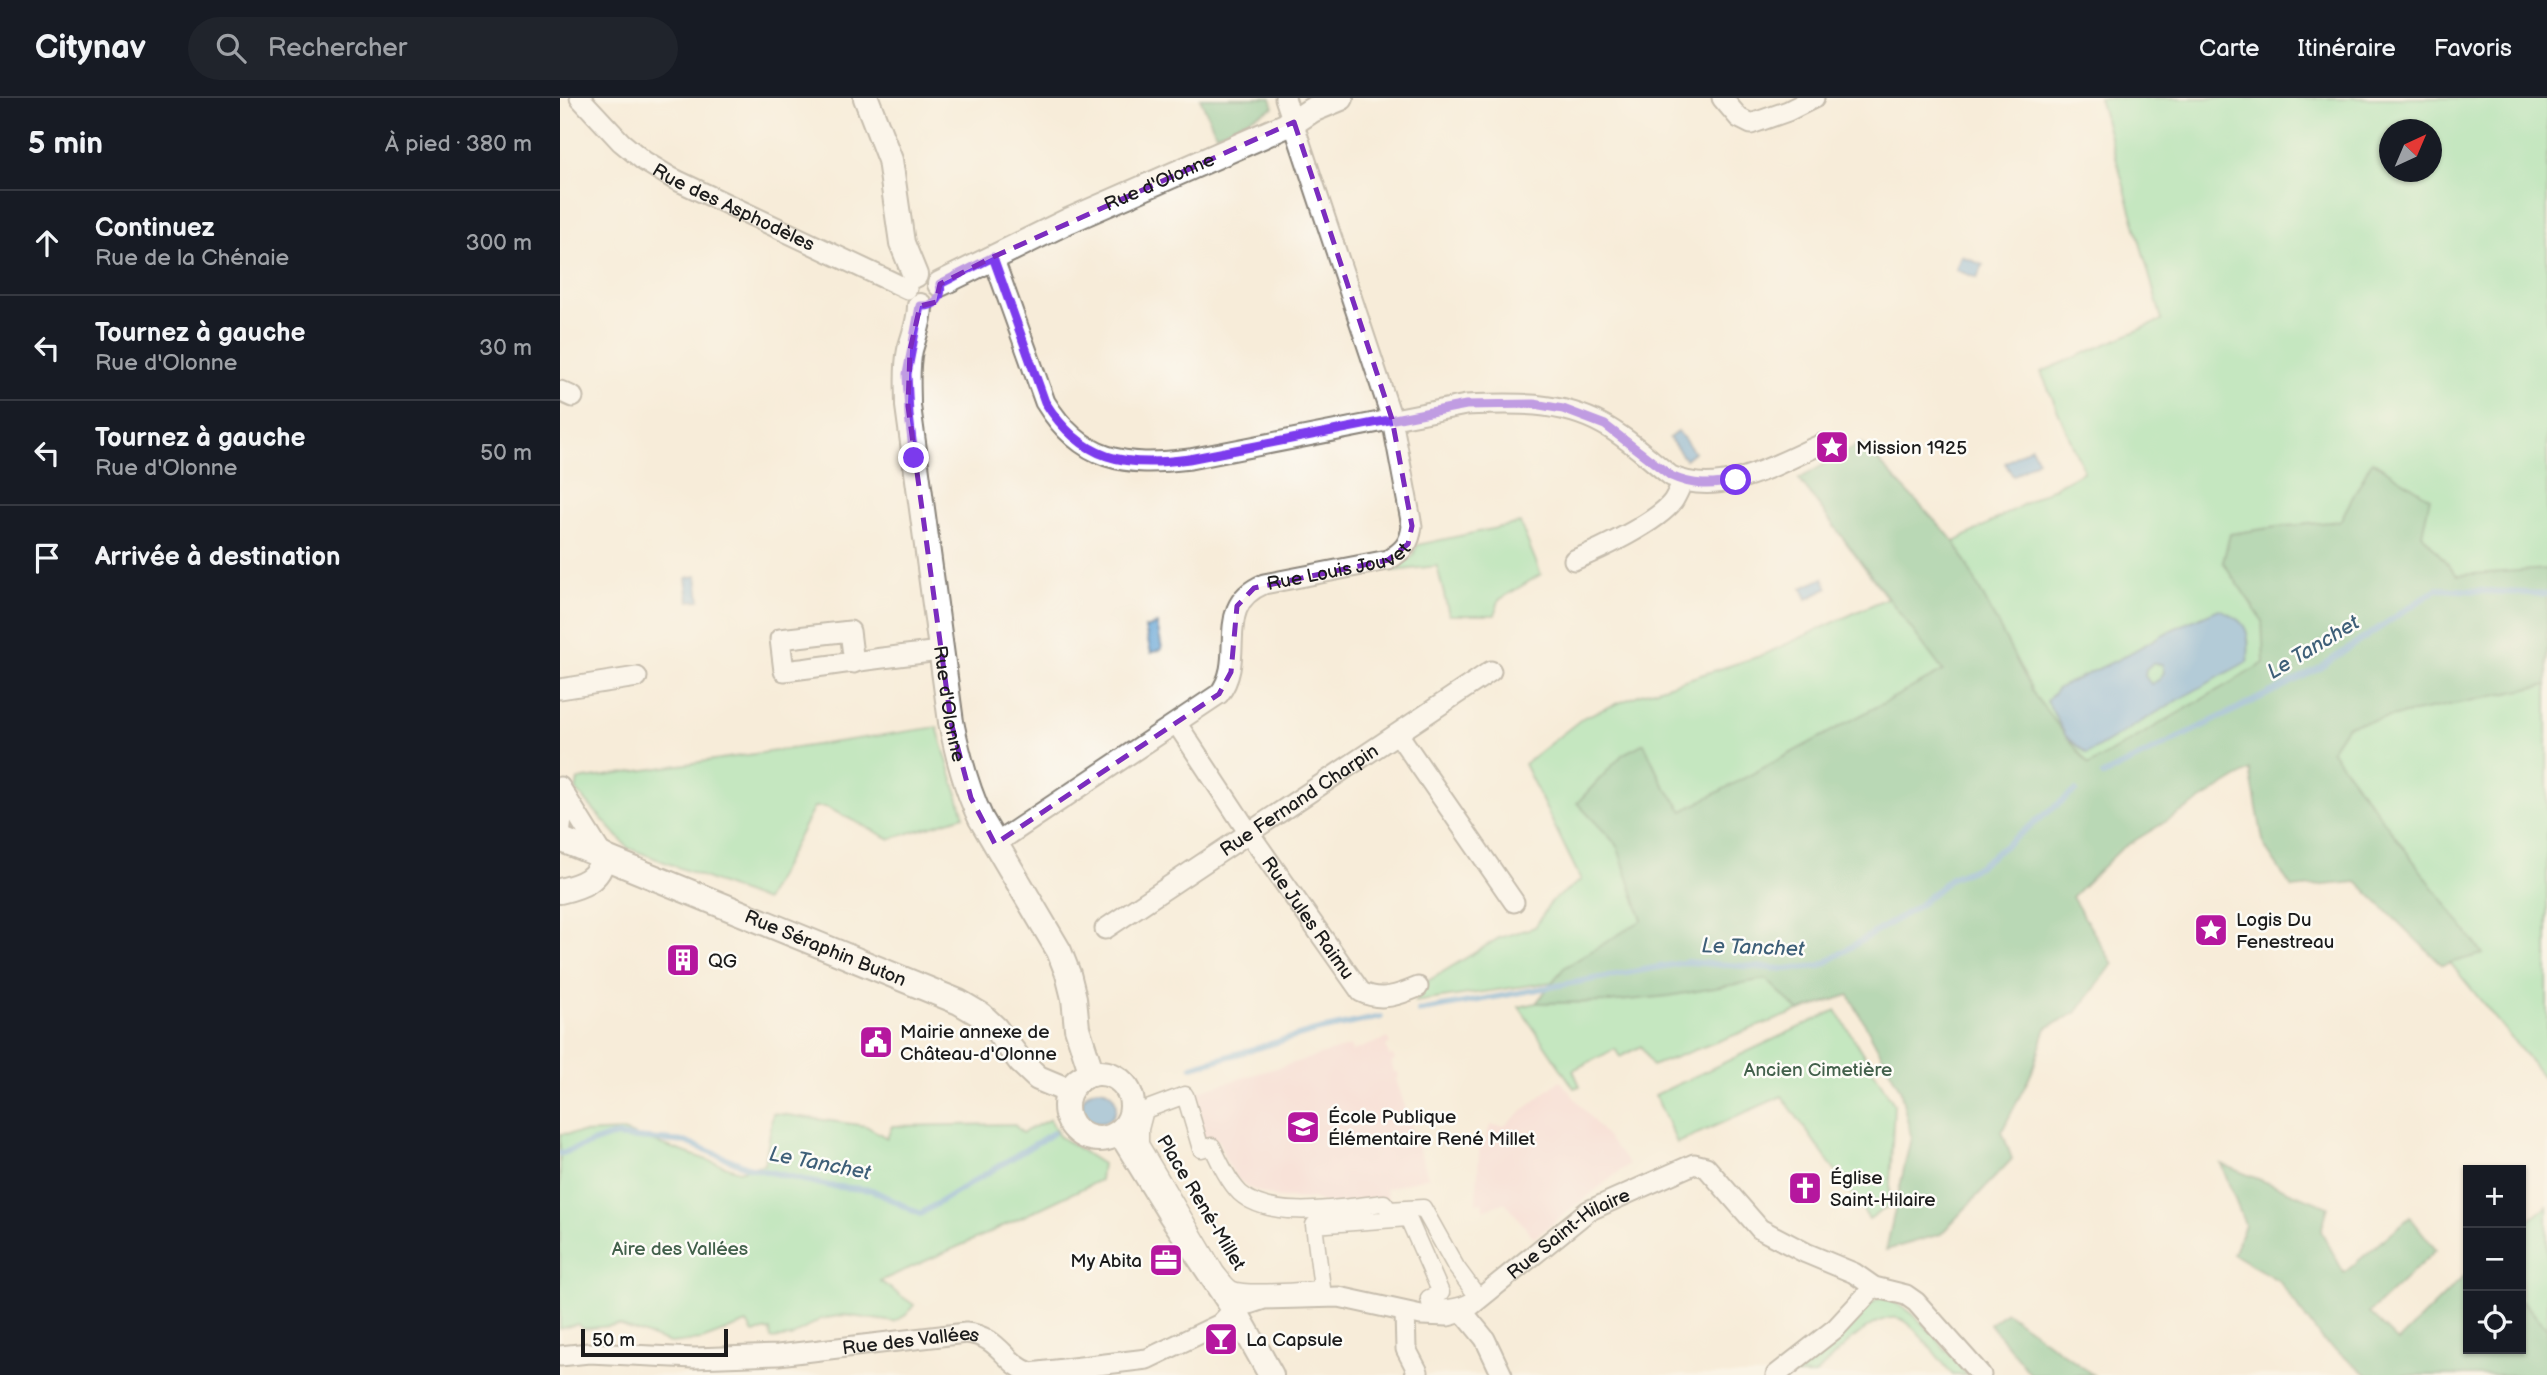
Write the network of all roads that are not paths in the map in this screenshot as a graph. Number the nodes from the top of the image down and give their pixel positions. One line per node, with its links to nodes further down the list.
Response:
1 (580, 98): 9 (street, Rue des Asphodèles)
2 (866, 98): 9 (street)
3 (1285, 98): 7 (street, Rue Louis Jouvet)
4 (1341, 98): 7 (street, Rue d'Olonne)
5 (1722, 98): 6 (street)
6 (1814, 98)
7 (1294, 122): 8 (street, Rue d'Olonne); 10 (street, Rue Louis Jouvet)
8 (993, 257): 9 (street, Rue d'Olonne); 10 (street)
9 (914, 290): 14 (street, Rue d'Olonne)
10 (1392, 419): 12 (street); 19 (street, Rue Louis Jouvet)
11 (1822, 444): 12 (street)
12 (1683, 481): 13 (street)
13 (1574, 560)
14 (942, 651): 15 (street); 25 (street, Rue d'Olonne)
15 (853, 663)
16 (1491, 671): 20 (street, Rue Fernand Charpin)
17 (637, 677): 18 (street)
18 (560, 689)
19 (1177, 724): 23 (street, Rue Jules Raimu); 25 (street, Rue Louis Jouvet)
20 (1398, 734): 23 (street, Rue Fernand Charpin); 28 (street)
21 (560, 787): 26 (street)
22 (560, 794): 24 (street)
23 (1249, 833): 29 (street, Rue Fernand Charpin); 30 (street, Rue Jules Raimu)
24 (560, 837): 26 (street, Rue Séraphin Buton)
25 (995, 844): 31 (street, Rue d'Olonne)
26 (603, 856): 27 (street); 32 (street, Rue Séraphin Buton)
27 (560, 891)
28 (1514, 902)
29 (1105, 929)
30 (1418, 987)
31 (1092, 1074): 32 (street); 34 (street)
32 (1069, 1091): 34 (street)
33 (1145, 1110): 33 (street, Place René-Millet)
34 (1121, 1132): 36 (street)
35 (1874, 1287): 37 (street, Rue Saint-Hilaire); 46 (street); 47 (street, Rue Saint-Hilaire)
36 (1234, 1309): 38 (street); 41 (street, Rue des Vallées); 43 (street)
37 (1464, 1312): 38 (street); 45 (street)
38 (1405, 1313): 44 (street)
39 (778, 1355): 40 (street, Rue des Vallées); 41 (street, Rue des Vallées); 42 (street)
40 (560, 1356)
41 (1149, 1367)
42 (780, 1375)
43 (1271, 1375)
44 (1415, 1375)
45 (1502, 1375)
46 (1776, 1375)
47 (1981, 1375)

